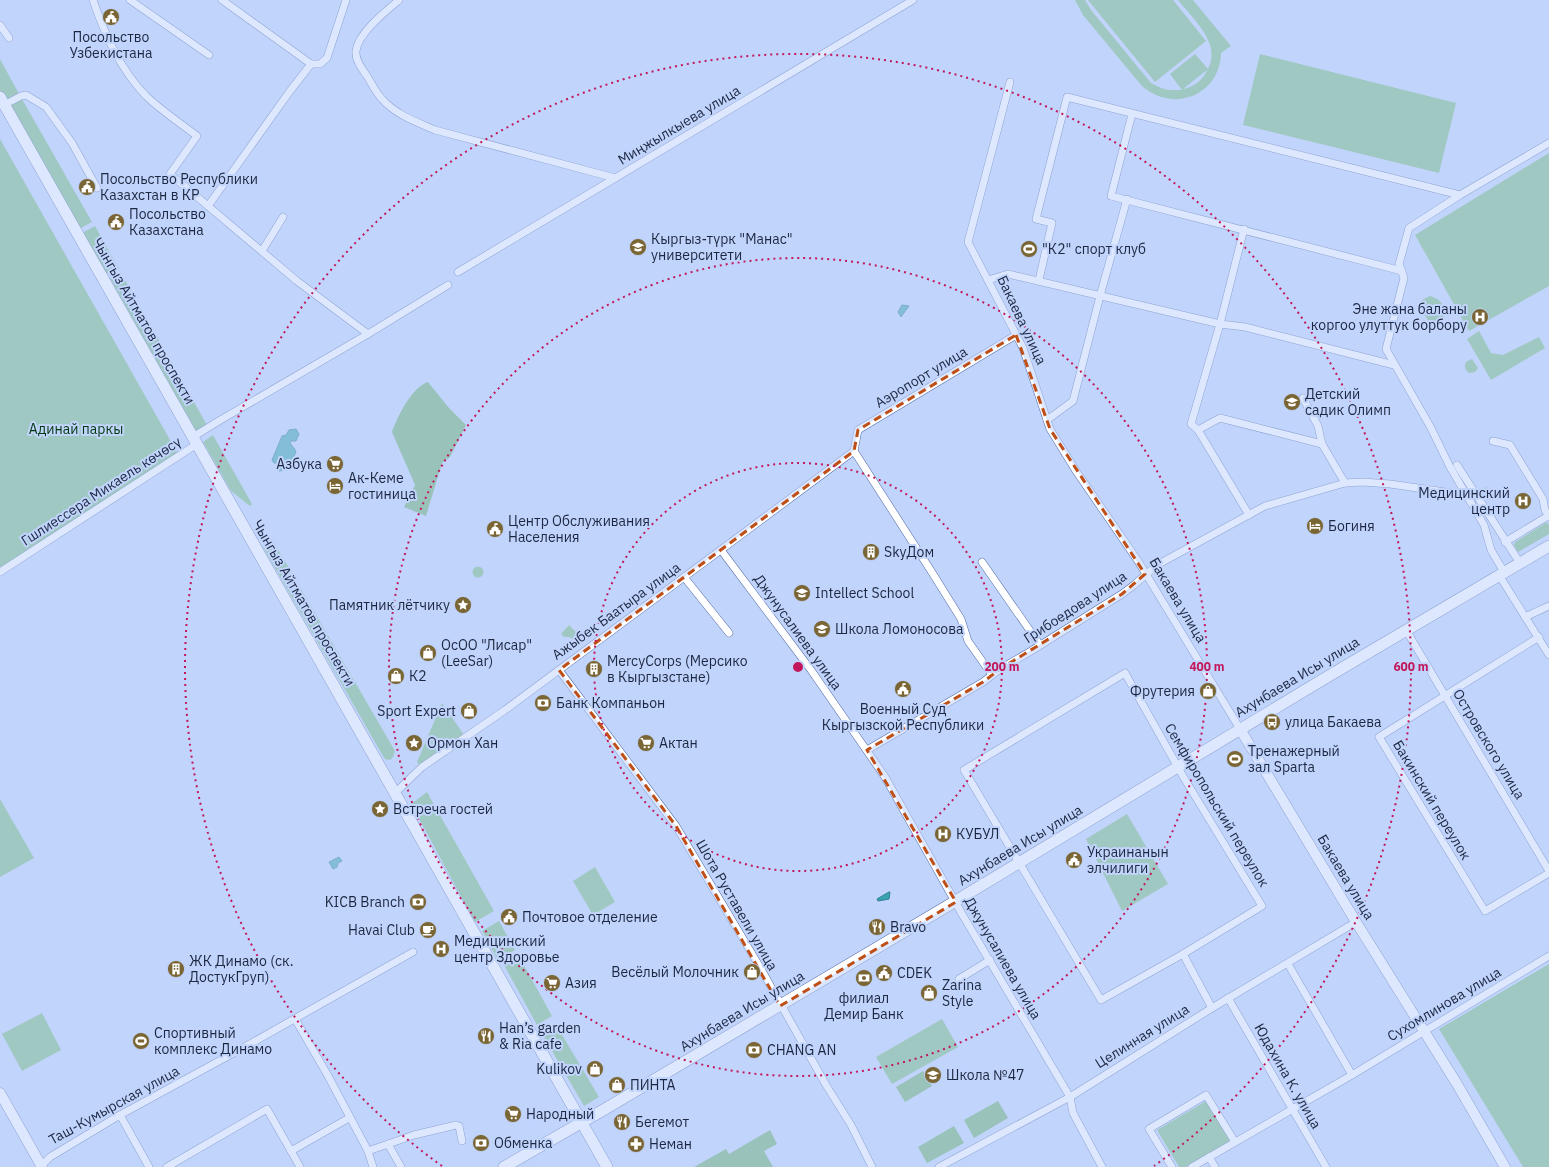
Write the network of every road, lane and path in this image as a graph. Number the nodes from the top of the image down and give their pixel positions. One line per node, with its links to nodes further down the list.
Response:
1 (93, 0): 19 (street)
2 (130, 0): 9 (street)
3 (222, 0): 10 (street)
4 (346, 0): 10 (street)
5 (399, 0): 15 (street)
6 (913, 0): 15 (street, Миңжылкыева улица)
7 (0, 25): 8 (street)
8 (9, 38)
9 (209, 55)
10 (311, 64): 19 (street)
11 (1010, 82): 25 (street, Бакаева улица)
12 (2, 101): 16 (street); 36 (main road, Чынгыз Айтматов проспекти)
13 (1132, 114): 17 (street); 18 (street); 26 (street)
14 (1549, 143): 17 (street)
15 (615, 178): 24 (street, Миңжылкыева улица)
16 (97, 188)
17 (1460, 195): 23 (street)
18 (1127, 199): 21 (street); 28 (street)
19 (208, 206): 22 (street)
20 (283, 218): 22 (street)
21 (1244, 229): 23 (street); 29 (street)
22 (262, 251): 30 (street)
23 (1402, 271): 32 (street)
24 (458, 272)
25 (988, 280): 26 (street); 31 (street, Бакаева улица)
26 (1039, 280): 28 (street)
27 (448, 285): 30 (street, Гшлиессера Микаель көчөсү)
28 (1100, 296): 29 (street); 34 (street)
29 (1220, 324): 32 (street); 35 (street)
30 (368, 334): 36 (street, Гшлиессера Микаель көчөсү)
31 (1016, 335): 34 (street, Бакаева улица); 39 (street, Аэропорт улица)
32 (1394, 365): 42 (street)
33 (1303, 398): 38 (street)
34 (1047, 420): 52 (street, Бакаева улица)
35 (1198, 430): 38 (street); 43 (street)
36 (195, 441): 50 (street, Гшлиессера Микаель көчөсү); 67 (main road, Чынгыз Айтматов проспекти)
37 (1493, 441): 44 (street)
38 (1322, 444): 41 (street)
39 (854, 451): 47 (street, Ажыбек Баатыра улица); 62 (street)
40 (1457, 465): 45 (street)
41 (1344, 483): 42 (street, Грибоедова улица); 43 (street, Грибоедова улица)
42 (1466, 495): 51 (street)
43 (1249, 515): 52 (street, Грибоедова улица)
44 (1549, 516): 45 (street)
45 (1505, 542): 49 (street)
46 (1549, 546): 49 (main road, Ахунбаева Исы улица)
47 (721, 550): 53 (street, Ажыбек Баатыра улица); 65 (street, Джунусалиева улица)
48 (982, 562): 59 (street)
49 (1520, 563): 51 (main road, Ахунбаева Исы улица)
50 (0, 572)
51 (1501, 573): 55 (street); 56 (main road, Ахунбаева Исы улица)
52 (1145, 574): 59 (street, Грибоедова улица); 64 (street, Бакаева улица)
53 (684, 577): 57 (street); 61 (street, Ажыбек Баатыра улица)
54 (1549, 606): 55 (street)
55 (1525, 617): 58 (street)
56 (1406, 630): 63 (street, Островского улица); 64 (main road, Ахунбаева Исы улица)
57 (729, 633)
58 (1538, 637): 60 (street); 63 (street, Бакинский переулок)
59 (1040, 645): 62 (street, Грибоедова улица)
60 (1549, 655)
61 (559, 670): 67 (street, Ажыбек Баатыра улица); 79 (street, Шота Руставели улица)
62 (992, 675): 65 (street, Грибоедова улица)
63 (1445, 696): 69 (street, Островского улица); 69 (street, Бакинский переулок)
64 (1240, 729): 66 (main road, Ахунбаева Исы улица); 71 (main road, Бакаева улица)
65 (867, 750): 70 (street, Джунусалиева улица)
66 (1178, 767): 68 (main road, Ахунбаева Исы улица); 68 (street, Семфиропольский переулок); 73 (street, Семфиропольский переулок)
67 (395, 793): 89 (main road, Чынгыз Айтматов проспекти)
68 (1019, 863): 70 (main road, Ахунбаева Исы улица); 73 (street, Семфиропольский переулок)
69 (1549, 872)
70 (956, 902): 75 (street, Джунусалиева улица); 79 (main road, Ахунбаева Исы улица)
71 (1356, 922): 76 (street, Целинная улица); 82 (main road, Бакаева улица)
72 (413, 952): 81 (street, Таш-Кумырская улица)
73 (1183, 954): 80 (street)
74 (1549, 956): 82 (street, Сухомлинова улица)
75 (990, 960): 77 (street); 85 (street, Джунусалиева улица)
76 (1288, 964): 78 (street, Целинная улица); 83 (street)
77 (959, 979)
78 (1228, 998): 80 (street, Целинная улица); 86 (street, Юдахина К. улица)
79 (780, 1006): 89 (main road, Ахунбаева Исы улица); 104 (street, Шота Руставели улица)
80 (1212, 1008): 85 (street, Целинная улица)
81 (295, 1019): 87 (street, Таш-Кумырская улица); 88 (street)
82 (1423, 1032): 83 (street, Сухомлинова улица); 111 (main road, Бакаева улица)
83 (1352, 1075): 86 (street, Сухомлинова улица)
84 (0, 1093): 96 (main road)
85 (1070, 1097): 105 (street, Целинная улица); 106 (street, Джунусалиева улица)
86 (1292, 1109): 91 (street, Сухомлинова улица); 110 (street, Юдахина К. улица)
87 (120, 1115): 96 (street, Таш-Кумырская улица); 97 (street)
88 (350, 1118): 93 (street); 94 (street)
89 (582, 1123): 102 (main road, Ахунбаева Исы улица); 103 (main road, Чынгыз Айтматов проспекти)
90 (462, 1141): 92 (street)
91 (1235, 1142): 95 (street, Сухомлинова улица); 107 (street)
92 (388, 1144): 94 (street); 101 (street)
93 (291, 1151): 98 (street); 99 (street)
94 (368, 1151): 100 (street)
95 (1209, 1157): 108 (street, Сухомлинова улица); 109 (street)
96 (41, 1167)
97 (149, 1167)
98 (167, 1167)
99 (300, 1167)
100 (373, 1167)
101 (401, 1167)
102 (504, 1167)
103 (607, 1167)
104 (872, 1167)
105 (939, 1167)
106 (1102, 1167)
107 (1172, 1167)
108 (1192, 1167)
109 (1215, 1167)
110 (1326, 1167)
111 (1505, 1167)

